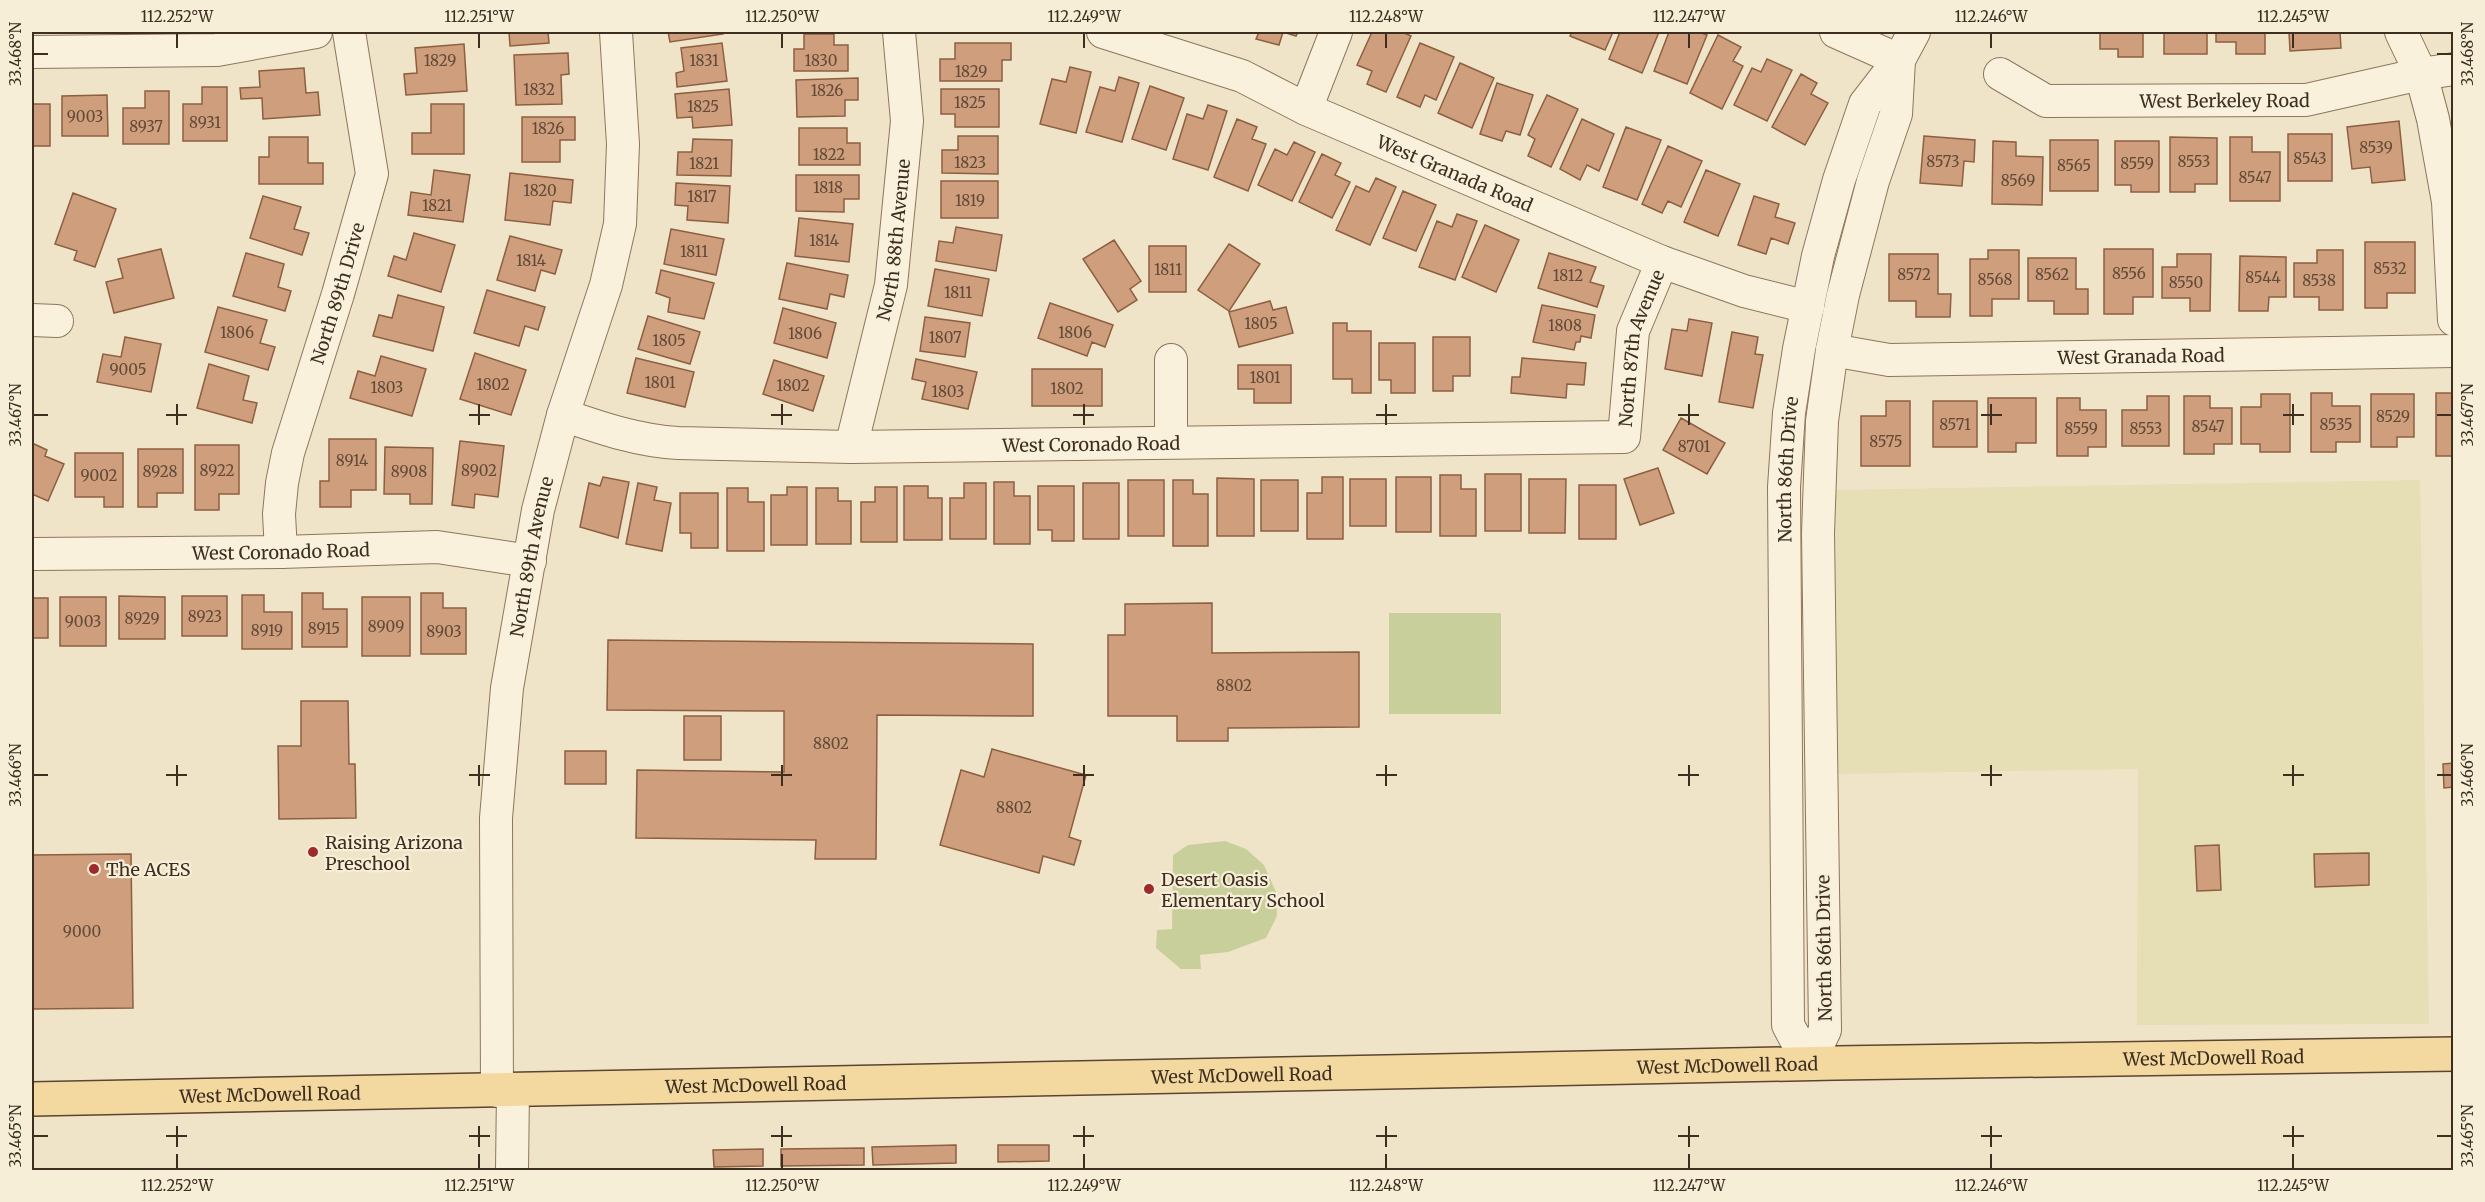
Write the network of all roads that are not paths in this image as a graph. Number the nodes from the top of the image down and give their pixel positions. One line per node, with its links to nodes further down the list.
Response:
1 (316, 32): 10 (street)
2 (349, 32): 29 (street, North 89th Drive)
3 (616, 32): 23 (street, North 89th Avenue)
4 (899, 32): 26 (street, North 88th Avenue)
5 (1103, 32): 16 (street, West Granada Road)
6 (1336, 32): 16 (street)
7 (1836, 32): 12 (street)
8 (1914, 32): 12 (street, North 86th Drive)
9 (2401, 32): 15 (street)
10 (91, 42): 11 (street)
11 (32, 52)
12 (1899, 60): 18 (street, North 86th Drive); 20 (street, North 86th Drive)
13 (2454, 69): 15 (street, West Berkeley Road)
14 (2000, 74): 15 (street, West Berkeley Road)
15 (2421, 74): 19 (street)
16 (1306, 109): 17 (street, West Granada Road)
17 (1662, 262): 18 (street, West Granada Road); 24 (street, North 87th Avenue)
18 (1808, 307): 27 (street, North 86th Drive)
19 (2454, 320)
20 (1832, 350): 21 (street, West Granada Road); 28 (street, North 86th Drive)
21 (2454, 351)
22 (1171, 360): 25 (street)
23 (563, 415): 26 (street, West Coronado Road); 31 (street, North 89th Avenue)
24 (1624, 437): 25 (street, West Coronado Road)
25 (1171, 441): 26 (street, West Coronado Road)
26 (851, 447)
27 (1787, 449): 28 (street); 33 (street, North 86th Drive)
28 (1821, 452): 33 (street, North 86th Drive)
29 (281, 552): 30 (street, West Coronado Road); 31 (street, West Coronado Road)
30 (32, 554)
31 (530, 561): 34 (street, North 89th Avenue)
32 (2454, 1054): 33 (main road, West McDowell Road)
33 (1809, 1064): 34 (main road, West McDowell Road)
34 (505, 1090): 35 (main road, West McDowell Road); 36 (street, North 89th Avenue)
35 (32, 1099)
36 (512, 1170)

